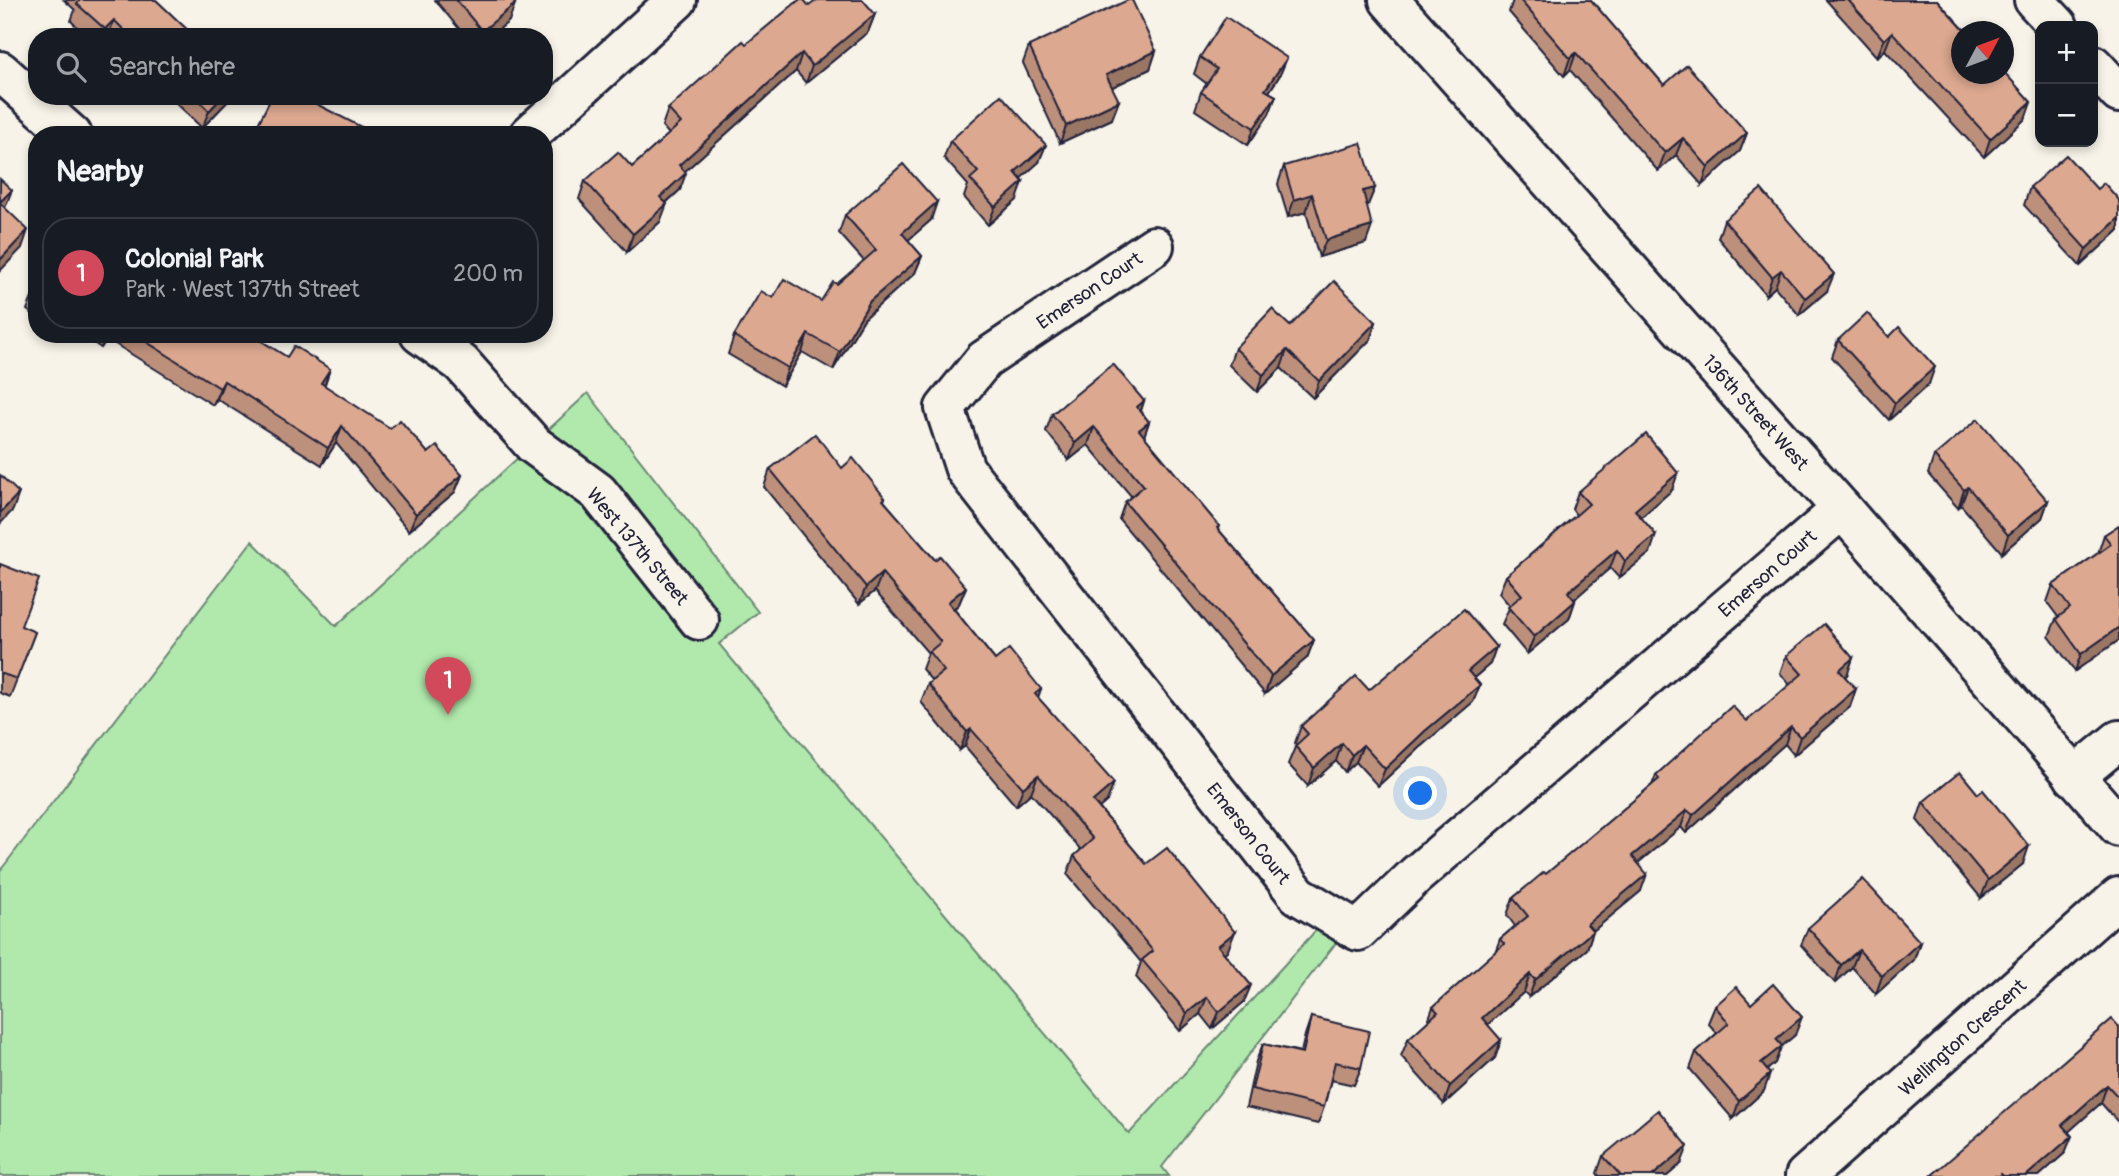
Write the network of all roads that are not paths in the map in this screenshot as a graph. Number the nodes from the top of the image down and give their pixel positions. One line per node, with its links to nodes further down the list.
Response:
1 (677, 0): 11 (street)
2 (1389, 0): 14 (street, 136th Street West)
3 (2034, 0): 4 (street)
4 (2053, 21)
5 (2098, 70): 7 (street)
6 (0, 71): 8 (street)
7 (2119, 93)
8 (28, 96)
9 (38, 105): 10 (street)
10 (62, 126)
11 (539, 126)
12 (1154, 246): 14 (street, Emerson Court)
13 (433, 343): 15 (street, West 137th Street)
14 (1842, 509): 17 (street, 136th Street West)
15 (699, 620)
16 (2119, 740): 17 (street)
17 (2074, 777): 18 (street, 136th Street West)
18 (2119, 827)
19 (2119, 898): 20 (street, Wellington Crescent)
20 (1805, 1176)

